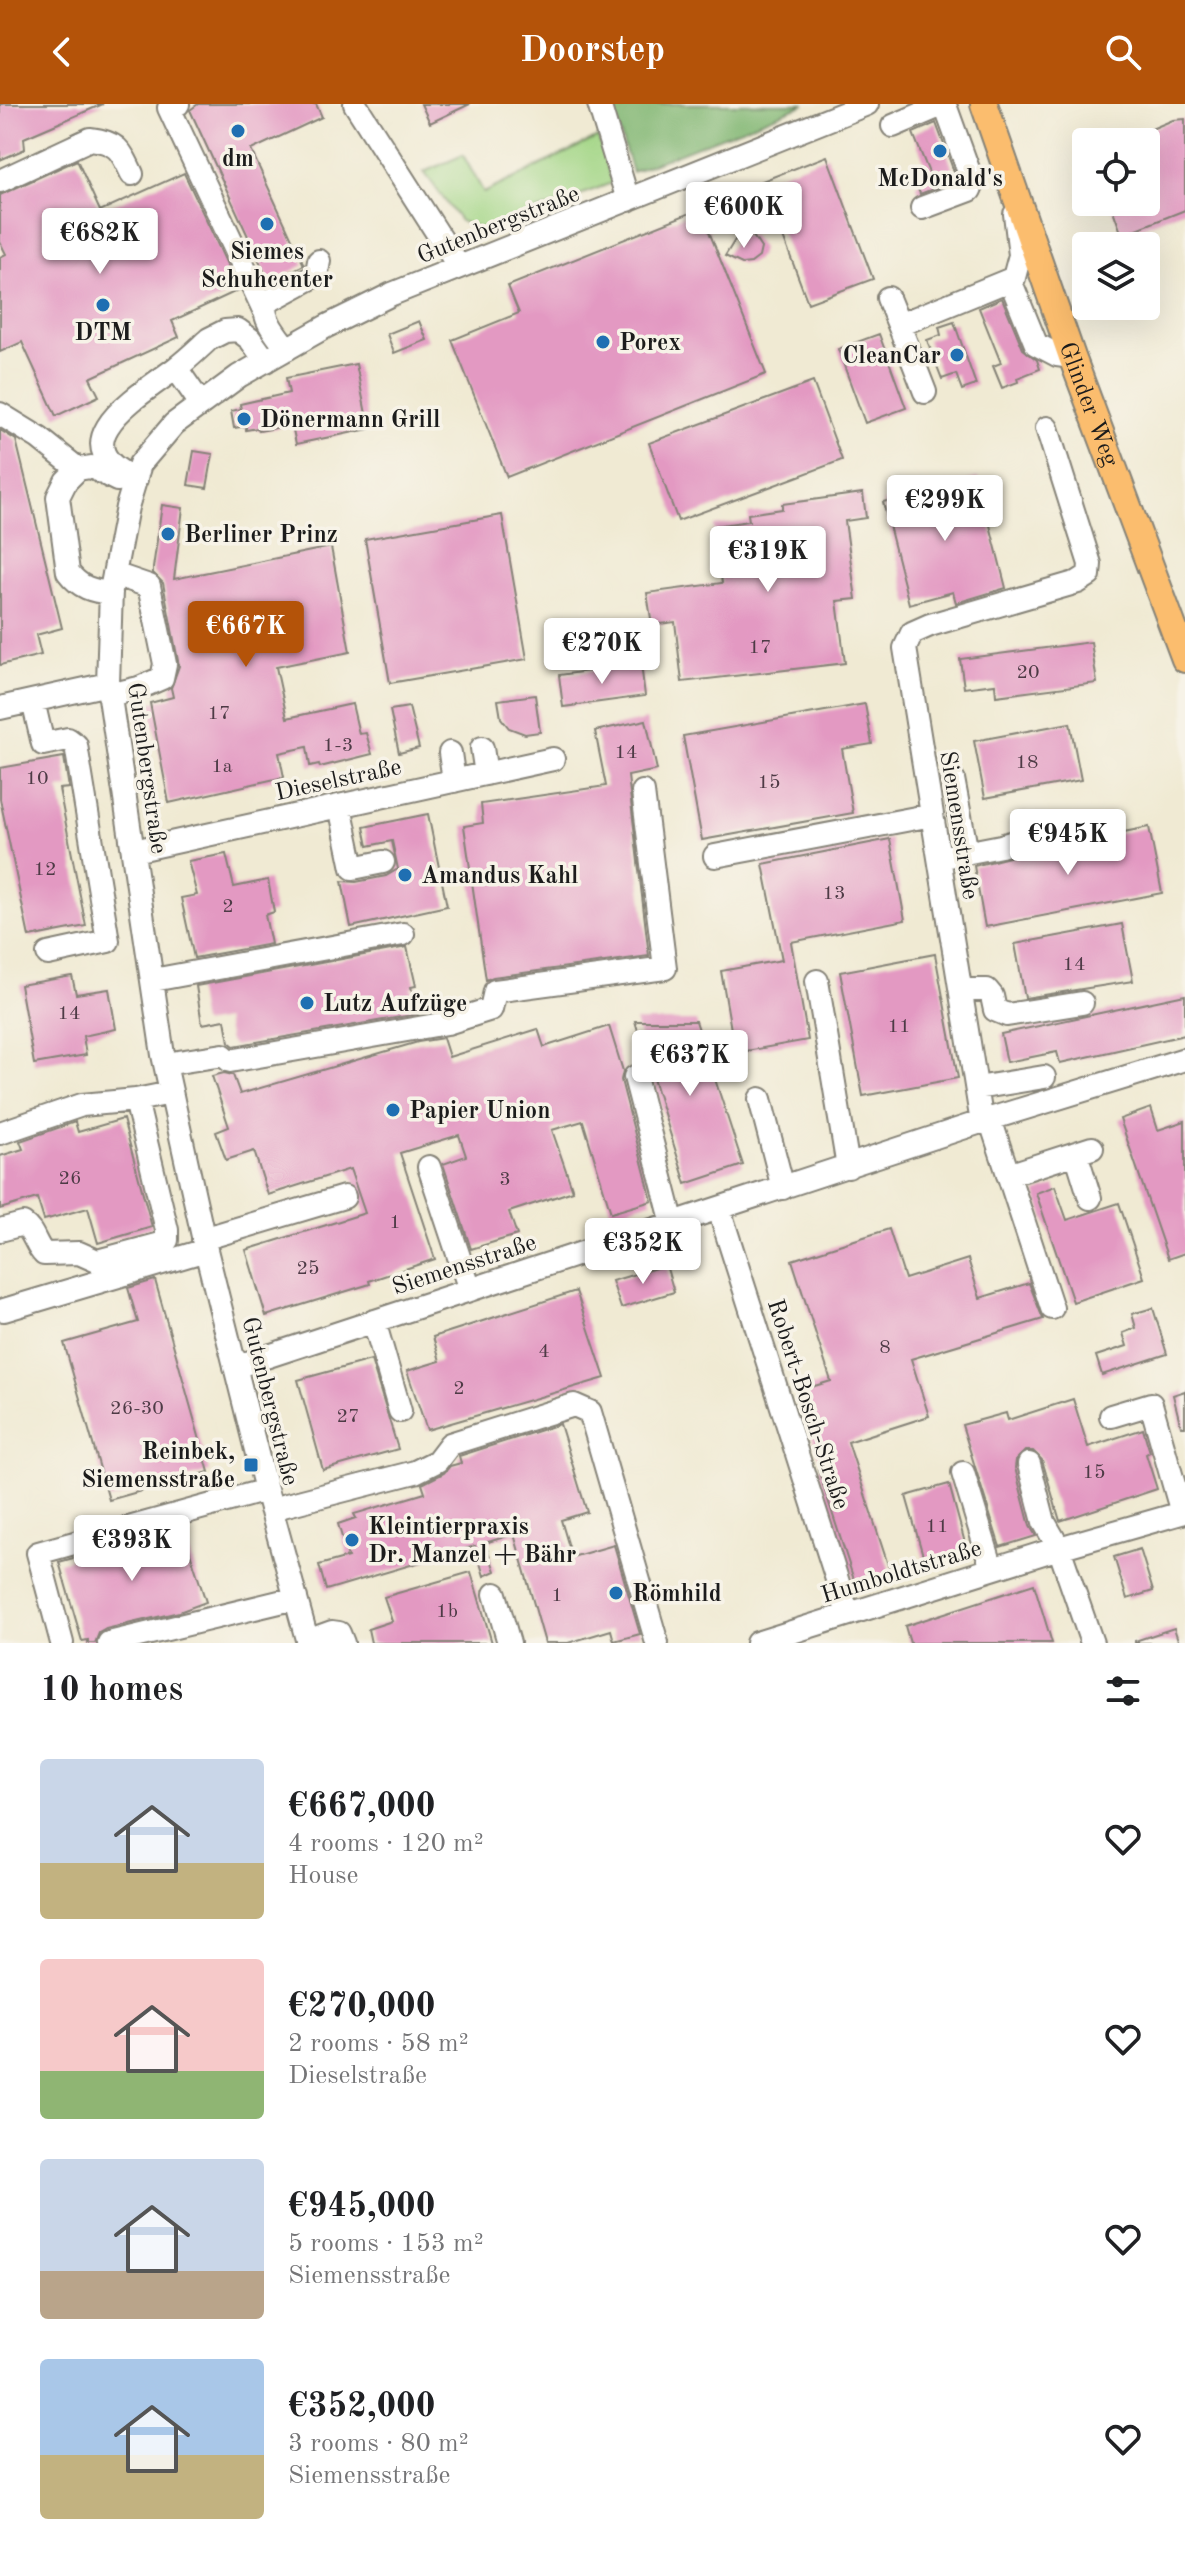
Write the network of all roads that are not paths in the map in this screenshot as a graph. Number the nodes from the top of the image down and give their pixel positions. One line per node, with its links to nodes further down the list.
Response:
1 (178, 104): 17 (street)
2 (355, 104): 14 (street)
3 (599, 104): 11 (street)
4 (867, 104): 6 (street, Gutenbergstraße)
5 (984, 104): 10 (main road, Glinder Weg)
6 (822, 112): 11 (street, Gutenbergstraße)
7 (893, 126): 12 (street)
8 (132, 174): 9 (street)
9 (0, 181)
10 (1013, 181): 15 (street); 20 (main road, Glinder Weg)
11 (628, 200): 14 (street, Gutenbergstraße)
12 (922, 208)
13 (319, 261): 17 (street)
14 (459, 267): 19 (street, Gutenbergstraße)
15 (1014, 278): 18 (street); 20 (street)
16 (888, 298): 18 (street)
17 (264, 310): 19 (street)
18 (899, 325): 23 (street)
19 (287, 349): 21 (street, Gutenbergstraße)
20 (1072, 357): 30 (main road, Glinder Weg)
21 (266, 361): 22 (street); 24 (street, Gutenbergstraße)
22 (176, 368): 24 (street); 28 (street)
23 (925, 392)
24 (201, 404): 28 (street, Gutenbergstraße)
25 (0, 414): 27 (street)
26 (1047, 428): 43 (street, Siemensstraße)
27 (78, 469): 28 (street); 29 (street)
28 (134, 483): 29 (street, Gutenbergstraße)
29 (113, 584): 31 (street, Gutenbergstraße); 31 (street)
30 (1185, 659)
31 (109, 690): 32 (street); 42 (street, Gutenbergstraße)
32 (33, 701): 33 (street); 44 (street)
33 (0, 708)
34 (482, 748): 37 (street)
35 (450, 753): 39 (street)
36 (553, 759): 37 (street, Dieselstraße)
37 (486, 774): 39 (street, Dieselstraße)
38 (953, 779): 47 (street)
39 (454, 781): 41 (street, Dieselstraße)
40 (643, 792): 60 (street)
41 (340, 806): 46 (street, Dieselstraße); 50 (street)
42 (127, 813): 44 (street); 46 (street, Gutenbergstraße)
43 (932, 815): 48 (street); 49 (street, Siemensstraße)
44 (89, 821): 53 (street)
45 (1043, 833): 47 (street)
46 (134, 851): 52 (street, Gutenbergstraße)
47 (967, 853): 49 (street)
48 (715, 856)
49 (939, 858): 57 (street, Siemensstraße)
50 (383, 862)
51 (403, 934): 55 (street)
52 (147, 937): 53 (street); 55 (street, Gutenbergstraße)
53 (108, 941): 54 (street)
54 (48, 954)
55 (153, 980): 60 (street, Gutenbergstraße)
56 (817, 981): 70 (street)
57 (961, 990): 58 (street); 63 (street, Siemensstraße)
58 (1082, 1003)
59 (1178, 1061): 67 (street, Siemensstraße)
60 (165, 1064): 64 (street, Gutenbergstraße)
61 (635, 1077): 76 (street)
62 (1044, 1077): 63 (street)
63 (977, 1088): 67 (street, Siemensstraße)
64 (171, 1093): 66 (street); 78 (street, Gutenbergstraße)
65 (760, 1099): 72 (street)
66 (136, 1100): 68 (street); 77 (street)
67 (986, 1121): 70 (street, Siemensstraße); 71 (street)
68 (0, 1133)
69 (429, 1167): 79 (street)
70 (848, 1167): 72 (street, Siemensstraße)
71 (1008, 1175): 74 (street); 80 (street)
72 (783, 1188): 75 (street, Siemensstraße)
73 (344, 1197): 78 (street)
74 (1090, 1198)
75 (719, 1209): 76 (street, Siemensstraße); 94 (street, Robert-Bosch-Straße)
76 (673, 1224): 79 (street, Siemensstraße)
77 (0, 1230)
78 (204, 1245): 81 (street); 83 (street, Gutenbergstraße)
79 (470, 1290): 82 (street, Siemensstraße)
80 (1052, 1308)
81 (4, 1310)
82 (374, 1321): 83 (street, Siemensstraße); 84 (street)
83 (235, 1367): 88 (street, Gutenbergstraße)
84 (400, 1411)
85 (1111, 1416): 89 (street)
86 (1029, 1464): 90 (street)
87 (963, 1473): 91 (street)
88 (268, 1500): 93 (street, Gutenbergstraße); 96 (street); 100 (street)
89 (1183, 1513): 90 (street, Humboldtstraße)
90 (1059, 1548): 91 (street, Humboldtstraße); 102 (street)
91 (992, 1569): 94 (street, Humboldtstraße)
92 (495, 1594): 99 (street)
93 (296, 1598): 95 (street, Gutenbergstraße); 97 (street)
94 (848, 1614): 101 (street, Humboldtstraße)
95 (308, 1642): 98 (street)
96 (62, 1643)
97 (109, 1643)
98 (343, 1643)
99 (509, 1643)
100 (657, 1643)
101 (757, 1643)
102 (1092, 1643)

